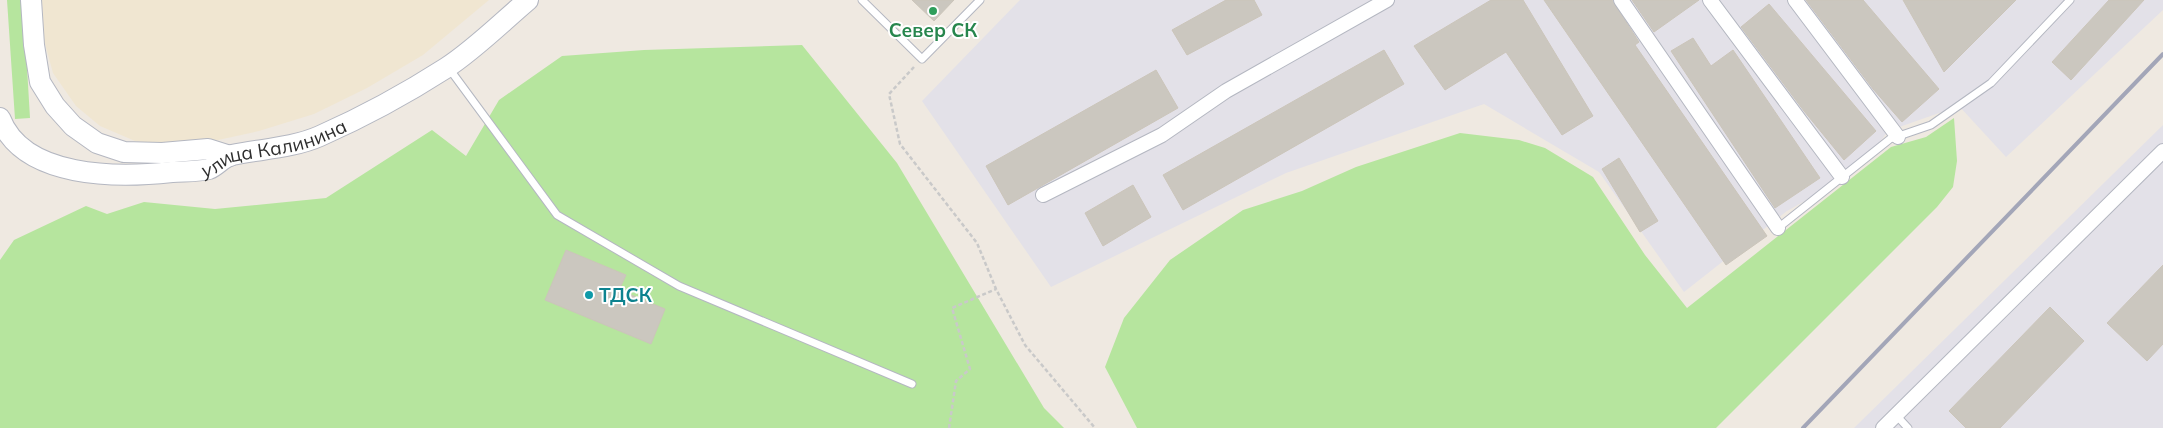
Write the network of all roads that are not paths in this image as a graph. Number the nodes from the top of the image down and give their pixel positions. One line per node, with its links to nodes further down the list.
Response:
1 (31, 0): 14 (main road)
2 (528, 0): 10 (main road, улица Калинина)
3 (862, 0): 4 (lane)
4 (980, 0)
5 (1387, 0): 16 (street)
6 (1621, 0): 17 (street)
7 (1710, 0): 15 (street)
8 (1795, 0): 12 (street)
9 (2070, 0): 12 (lane)
10 (448, 67): 14 (main road, улица Калинина); 18 (lane)
11 (0, 118): 14 (main road, улица Калинина)
12 (1898, 137): 15 (lane)
13 (2163, 151): 19 (street)
14 (230, 156)
15 (1842, 177): 17 (lane)
16 (1043, 194)
17 (1778, 228)
18 (912, 384)
19 (1896, 415): 20 (street); 21 (lane)
20 (1883, 428)
21 (1908, 428)

